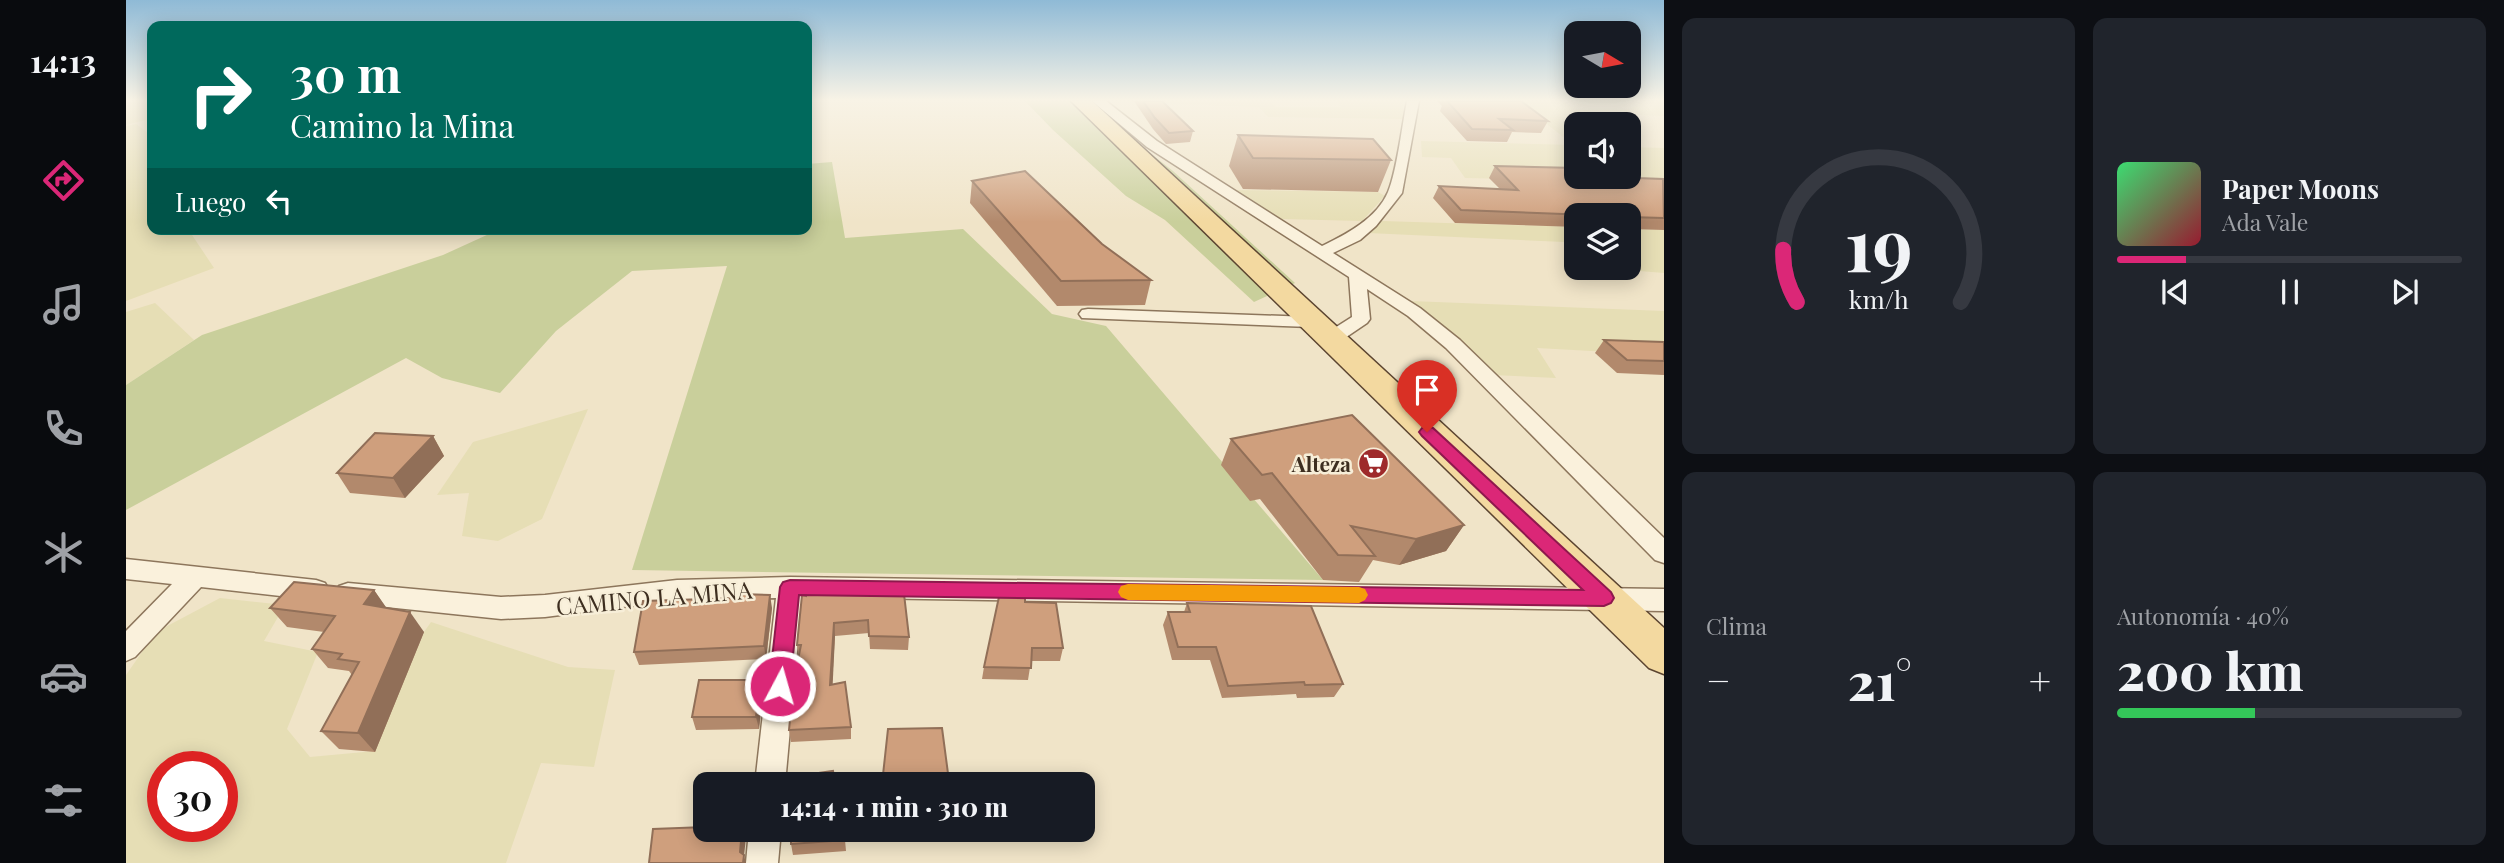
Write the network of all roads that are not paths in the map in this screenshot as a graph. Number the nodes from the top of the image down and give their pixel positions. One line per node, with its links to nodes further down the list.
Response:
1 (1123, 141): 7 (main road)
2 (1149, 141): 4 (street)
3 (1405, 141): 4 (street)
4 (1323, 252): 5 (street)
5 (1357, 276): 7 (street); 8 (street)
6 (1088, 314): 7 (street)
7 (1320, 331): 12 (main road)
8 (1664, 553)
9 (126, 569): 10 (street, CAMINO LA MINA)
10 (194, 578): 11 (street, CAMINO LA MINA); 14 (street)
11 (790, 587): 12 (street, CAMINO LA MINA); 16 (street)
12 (1604, 598): 13 (street, CAMINO LA MINA); 15 (main road)
13 (1664, 600)
14 (126, 649)
15 (1664, 655)
16 (771, 772)
17 (764, 842): 18 (street)
18 (762, 863)

